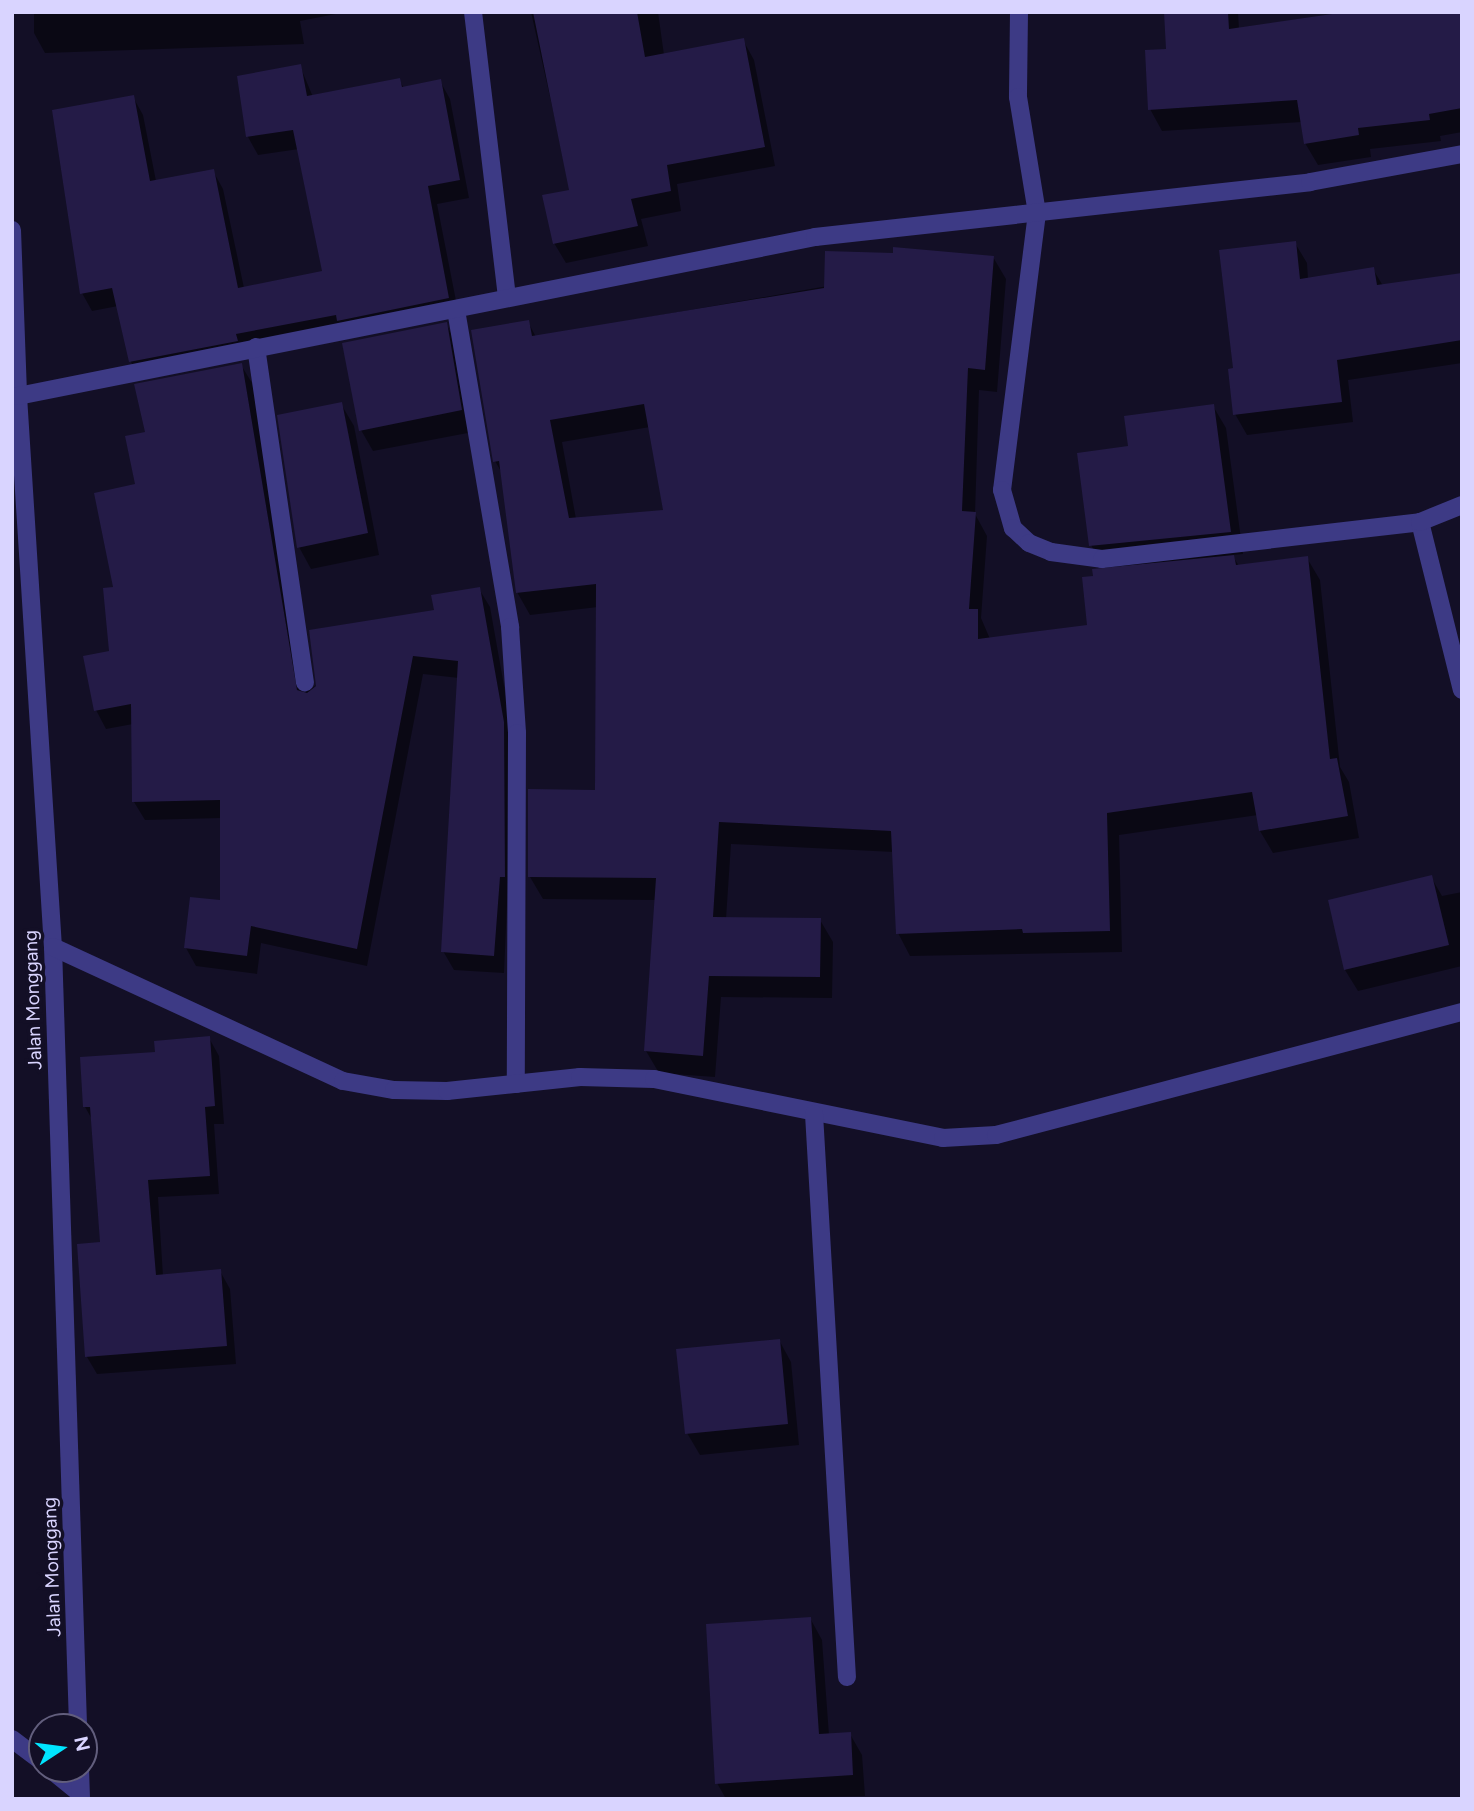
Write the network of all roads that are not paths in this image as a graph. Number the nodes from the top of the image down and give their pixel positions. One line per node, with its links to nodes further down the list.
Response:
1 (472, 12): 6 (street)
2 (1019, 12): 4 (street)
3 (1462, 154): 4 (street)
4 (1037, 214): 6 (street); 11 (street)
5 (12, 230): 9 (street, Jalan Monggang)
6 (506, 298): 7 (street)
7 (456, 310): 8 (street); 16 (street)
8 (256, 347): 9 (street); 12 (street)
9 (18, 396): 14 (street, Jalan Monggang)
10 (1462, 505): 11 (street)
11 (1420, 522): 13 (street)
12 (305, 682)
13 (1462, 690)
14 (53, 947): 16 (street); 19 (street, Jalan Monggang)
15 (1462, 1012): 17 (street)
16 (516, 1084): 17 (street)
17 (814, 1114): 18 (street)
18 (847, 1677)
19 (78, 1713)
20 (12, 1739): 21 (street)
21 (28, 1751)
22 (66, 1783): 23 (street)
23 (81, 1796)

